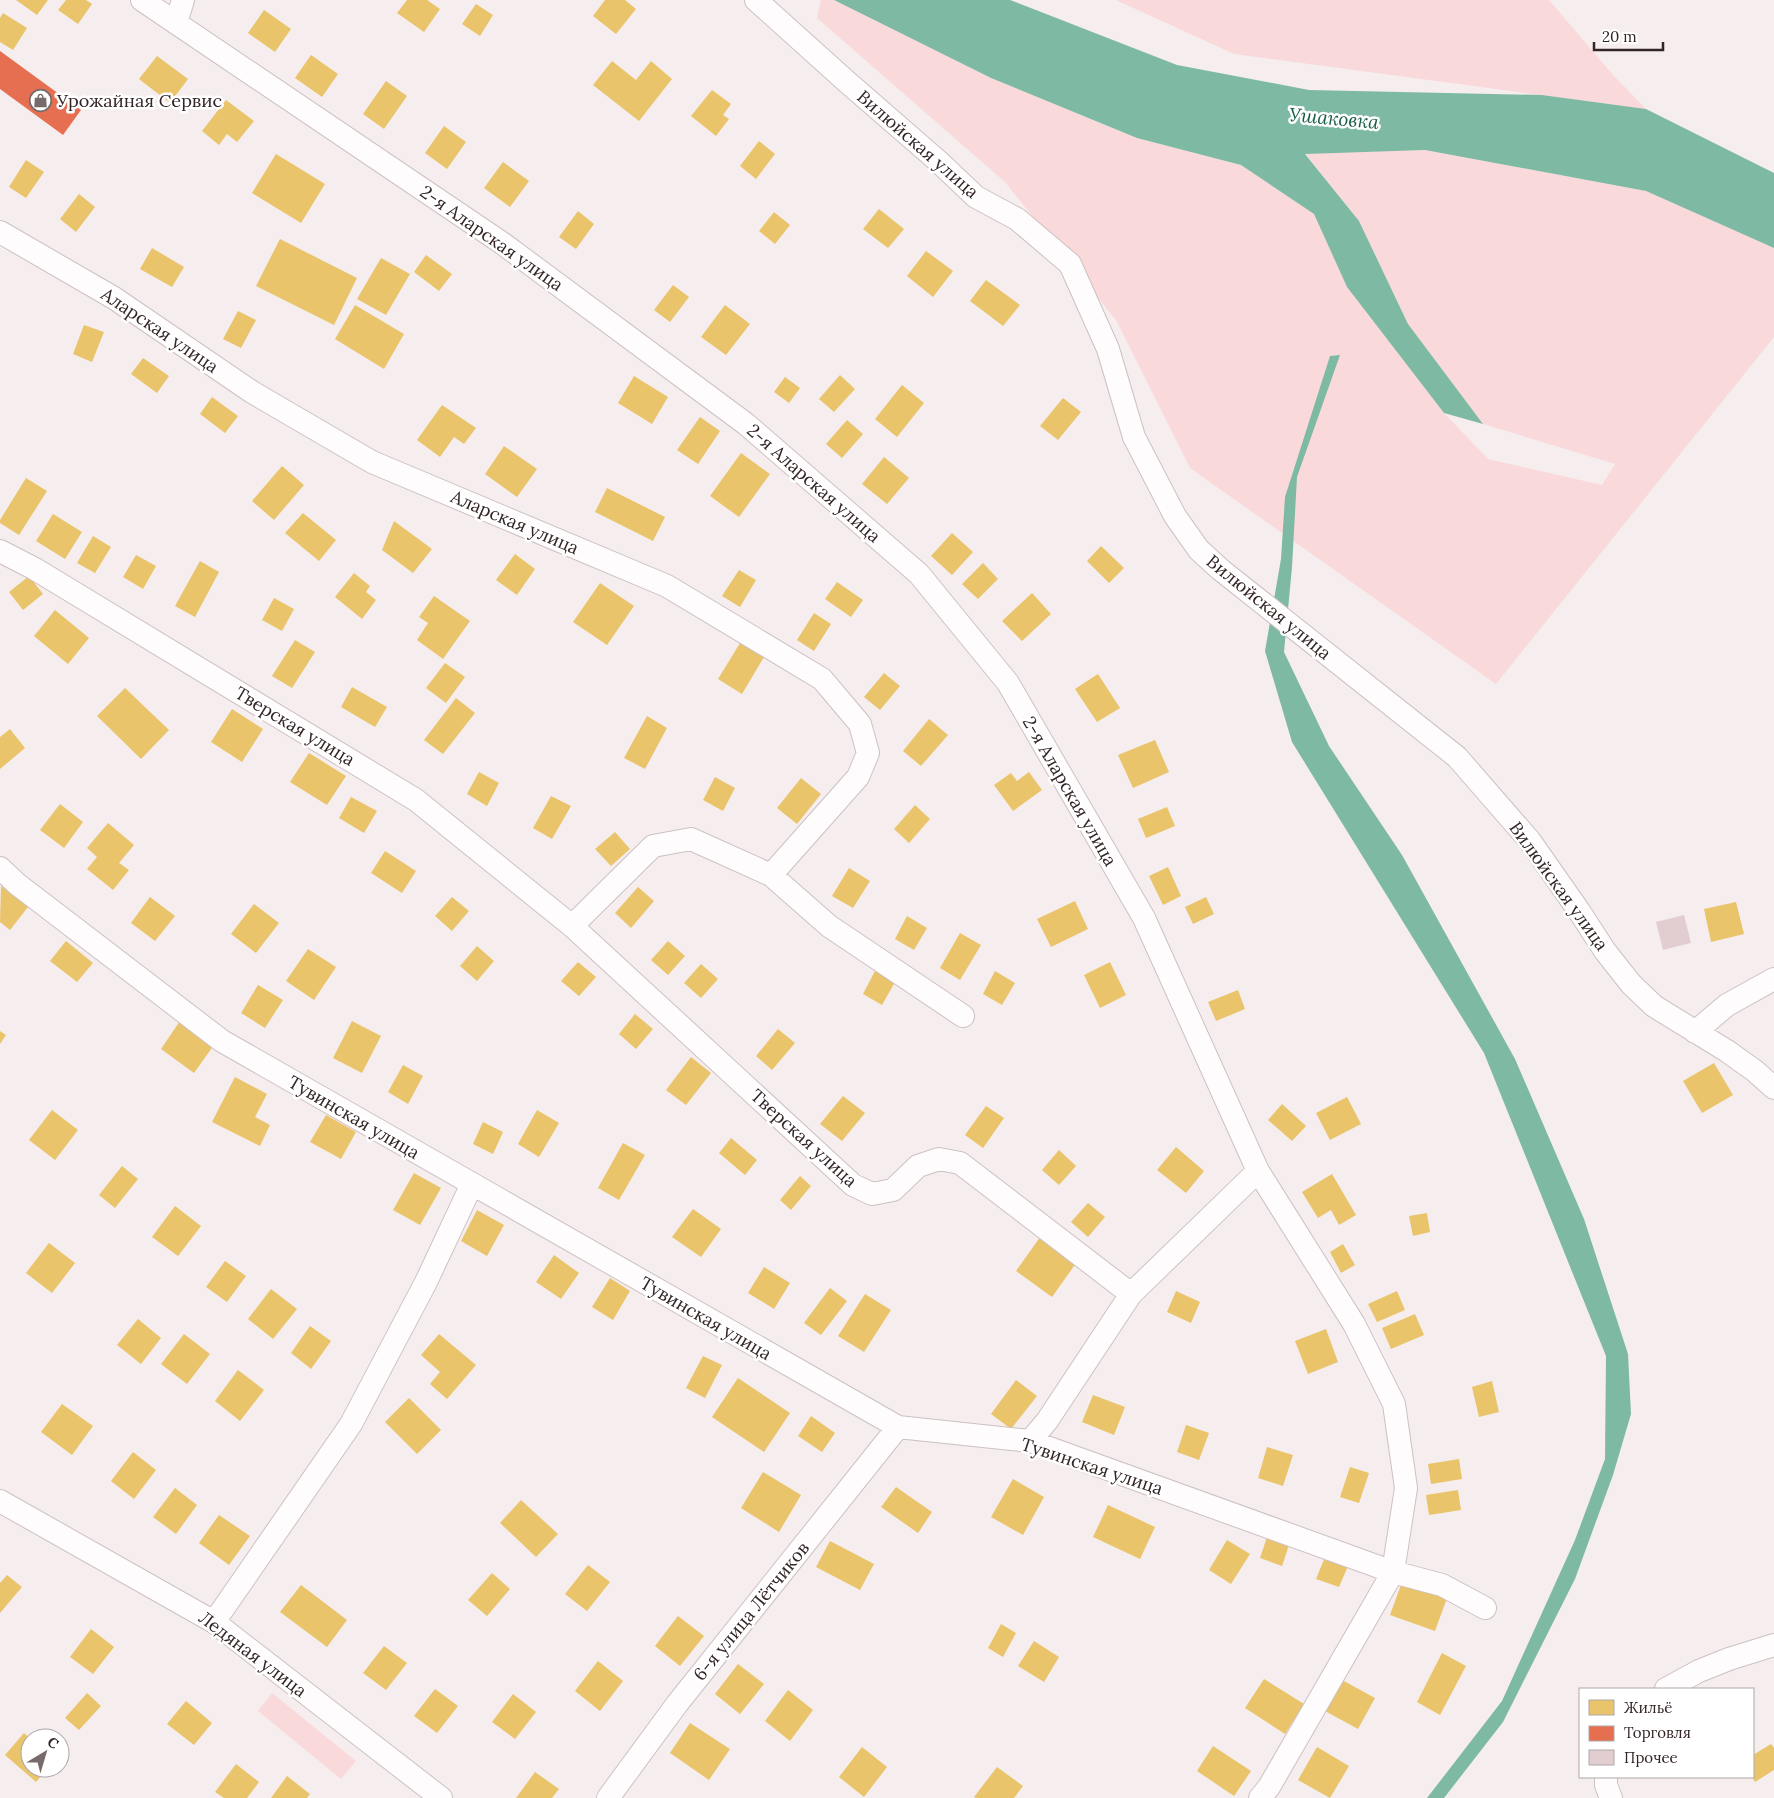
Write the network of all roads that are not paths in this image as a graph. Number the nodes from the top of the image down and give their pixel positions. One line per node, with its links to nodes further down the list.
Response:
1 (142, 0): 4 (street, 2-я Аларская улица)
2 (182, 0): 4 (street)
3 (756, 0): 12 (street, Вилюйская улица)
4 (176, 23): 14 (street, 2-я Аларская улица)
5 (0, 232): 8 (street, Аларская улица)
6 (0, 551): 9 (street, Тверская улица)
7 (0, 868): 15 (street, Тувинская улица)
8 (771, 875): 9 (street); 11 (street)
9 (572, 926): 16 (street, Тверская улица)
10 (1774, 978): 12 (street)
11 (963, 1016)
12 (1695, 1032): 13 (street, Вилюйская улица)
13 (1774, 1088)
14 (1258, 1170): 16 (street); 20 (street, 2-я Аларская улица)
15 (472, 1184): 17 (street, Тувинская улица); 22 (street)
16 (1131, 1294): 18 (street)
17 (898, 1427): 18 (street, Тувинская улица); 27 (street, 6-я улица Лётчиков)
18 (1030, 1441): 20 (street, Тувинская улица)
19 (0, 1500): 22 (street, Ледяная улица)
20 (1393, 1572): 21 (street, Тувинская улица); 28 (street)
21 (1485, 1608)
22 (214, 1622): 26 (street, Ледяная улица)
23 (1774, 1645): 24 (street)
24 (1668, 1688)
25 (1606, 1778): 29 (street)
26 (441, 1798)
27 (608, 1798)
28 (1260, 1798)
29 (1611, 1798)

